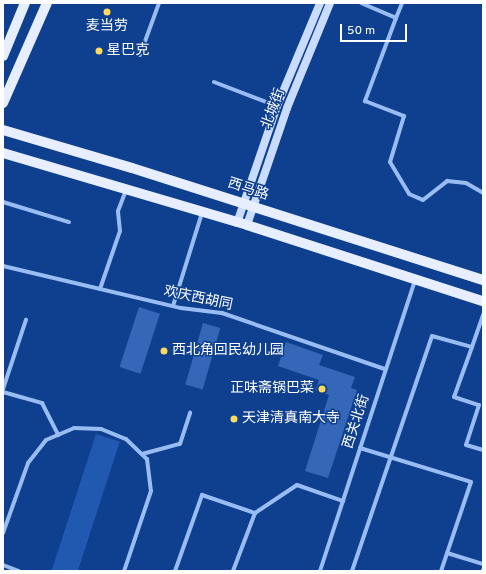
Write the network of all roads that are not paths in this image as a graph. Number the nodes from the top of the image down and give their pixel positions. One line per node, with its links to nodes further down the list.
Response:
1 (26, 3): 10 (main road)
2 (47, 3): 12 (main road)
3 (159, 3): 9 (street)
4 (320, 3): 13 (street, 北城街)
5 (330, 3): 19 (street, 北城街)
6 (361, 3): 8 (street)
7 (402, 3): 8 (street)
8 (396, 18): 17 (street)
9 (140, 55)
10 (3, 56)
11 (214, 82): 13 (street)
12 (3, 103)
13 (278, 106): 19 (street, 北城街)
14 (3, 130): 19 (main road, 西马路)
15 (3, 153): 16 (main road)
16 (126, 189): 20 (main road); 26 (street)
17 (483, 193)
18 (3, 202): 21 (street)
19 (248, 205): 22 (street, 北城街); 24 (main road, 西马路)
20 (202, 212): 22 (main road); 28 (street)
21 (69, 222)
22 (242, 224): 25 (main road)
23 (3, 266): 26 (street, 欢庆西胡同)
24 (483, 280)
25 (415, 281): 27 (main road); 32 (street, 西关北街)
26 (100, 289): 28 (street, 欢庆西胡同)
27 (483, 301)
28 (173, 306): 32 (street, 欢庆西胡同)
29 (483, 314): 31 (street)
30 (26, 320): 33 (street)
31 (472, 347): 35 (street); 41 (street)
32 (385, 369): 38 (street, 西关北街)
33 (3, 389)
34 (3, 392): 37 (street)
35 (481, 406): 39 (street)
36 (190, 413): 40 (street)
37 (58, 435): 40 (street); 44 (street)
38 (360, 448): 41 (street); 42 (street, 西关北街)
39 (483, 450)
40 (142, 454): 49 (street)
41 (391, 458): 45 (street); 53 (street)
42 (343, 501): 43 (street); 52 (street, 西关北街)
43 (255, 513): 50 (street); 51 (street)
44 (3, 533)
45 (447, 553): 46 (street); 54 (street)
46 (483, 564)
47 (3, 565): 48 (street)
48 (18, 571)
49 (124, 571)
50 (175, 571)
51 (233, 571)
52 (320, 571)
53 (352, 571)
54 (441, 571)

